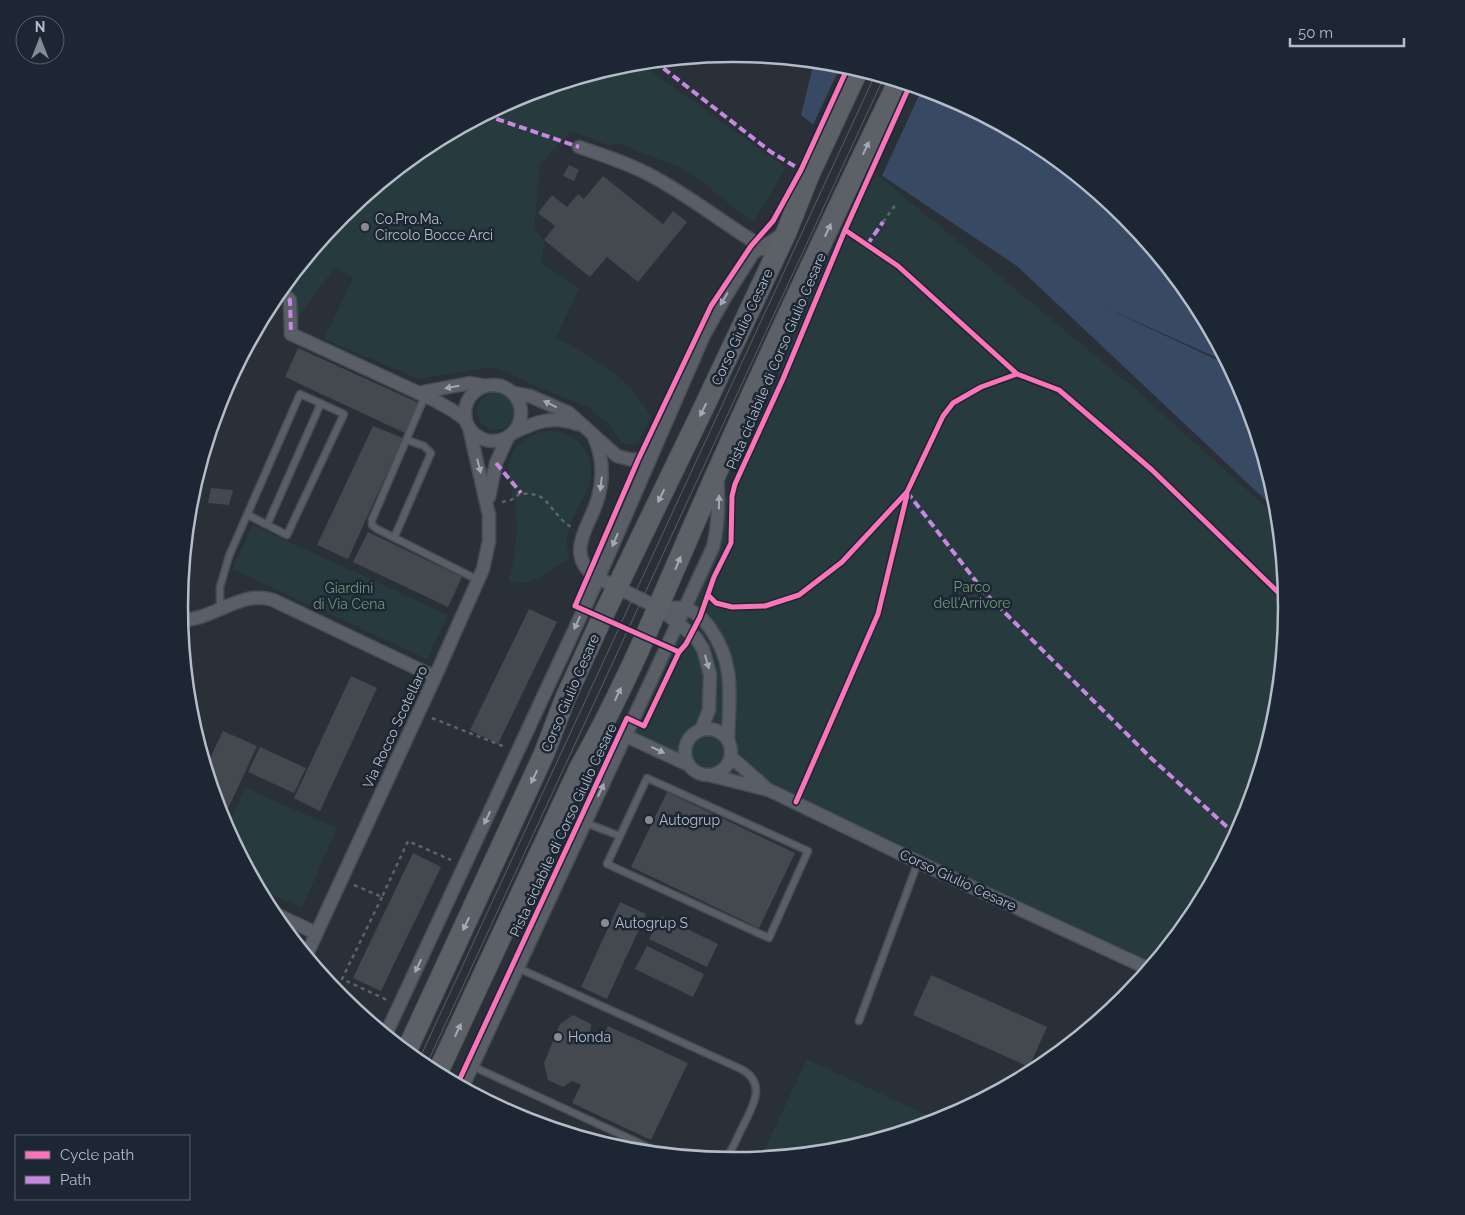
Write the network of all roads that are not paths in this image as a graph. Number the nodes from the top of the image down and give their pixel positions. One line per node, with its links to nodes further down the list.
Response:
1 (855, 77): 4 (main road, Corso Giulio Cesare)
2 (895, 87): 16 (main road, one-way to 2)
3 (579, 147): 4 (street, Corso Giulio Cesare)
4 (769, 251): 15 (street, Corso Giulio Cesare, one-way to 15); 23 (main road, Corso Giulio Cesare, one-way to 23)
5 (286, 296): 8 (street)
6 (486, 386): 7 (street); 8 (street, one-way to 8); 10 (street)
7 (513, 393): 11 (street, one-way to 7); 12 (street)
8 (422, 394): 10 (street); 14 (lane)
9 (320, 403): 18 (lane); 19 (lane); 19 (lane)
10 (468, 424): 12 (street); 17 (street, Via Rocco Scotellaro, one-way to 17)
11 (582, 426): 12 (street); 13 (street)
12 (510, 435): 17 (street, Via Rocco Scotellaro)
13 (594, 437): 15 (street); 21 (street, one-way to 21)
14 (407, 440): 20 (lane); 20 (lane)
15 (649, 458): 21 (street, Corso Giulio Cesare, one-way to 21)
16 (716, 472): 24 (main road, one-way to 16); 25 (street, one-way to 16)
17 (488, 505): 22 (street, Via Rocco Scotellaro)
18 (248, 515): 19 (lane); 26 (lane)
19 (267, 525)
20 (394, 538): 22 (lane)
21 (598, 579): 23 (street); 46 (street, Corso Giulio Cesare, one-way to 46)
22 (478, 580): 29 (street, Via Rocco Scotellaro)
23 (617, 588): 24 (street); 47 (main road, Corso Giulio Cesare, one-way to 47)
24 (659, 608): 25 (street); 28 (street); 49 (main road, one-way to 24)
25 (685, 609): 28 (street); 32 (street)
26 (220, 610): 27 (street); 29 (street)
27 (188, 619)
28 (678, 624): 30 (street, one-way to 30); 31 (street)
29 (435, 677): 41 (street, Via Rocco Scotellaro)
30 (701, 730): 32 (street); 34 (street)
31 (626, 736): 34 (street, one-way to 34); 37 (street, one-way to 31)
32 (728, 740): 33 (street)
33 (731, 757): 35 (street); 36 (street, Corso Giulio Cesare)
34 (689, 765): 35 (street)
35 (710, 775): 36 (street, Corso Giulio Cesare)
36 (769, 790): 39 (street, Corso Giulio Cesare)
37 (586, 822): 38 (lane); 44 (street)
38 (620, 836): 38 (lane)
39 (918, 862): 43 (street, Corso Giulio Cesare); 45 (lane)
40 (286, 919): 41 (street)
41 (316, 934): 42 (street, Via Rocco Scotellaro)
42 (309, 950)
43 (1143, 966)
44 (518, 968): 48 (street); 52 (lane)
45 (858, 1021)
46 (389, 1030)
47 (409, 1046)
48 (472, 1066): 50 (street); 51 (lane)
49 (440, 1067)
50 (465, 1082)
51 (643, 1145)
52 (730, 1152)

